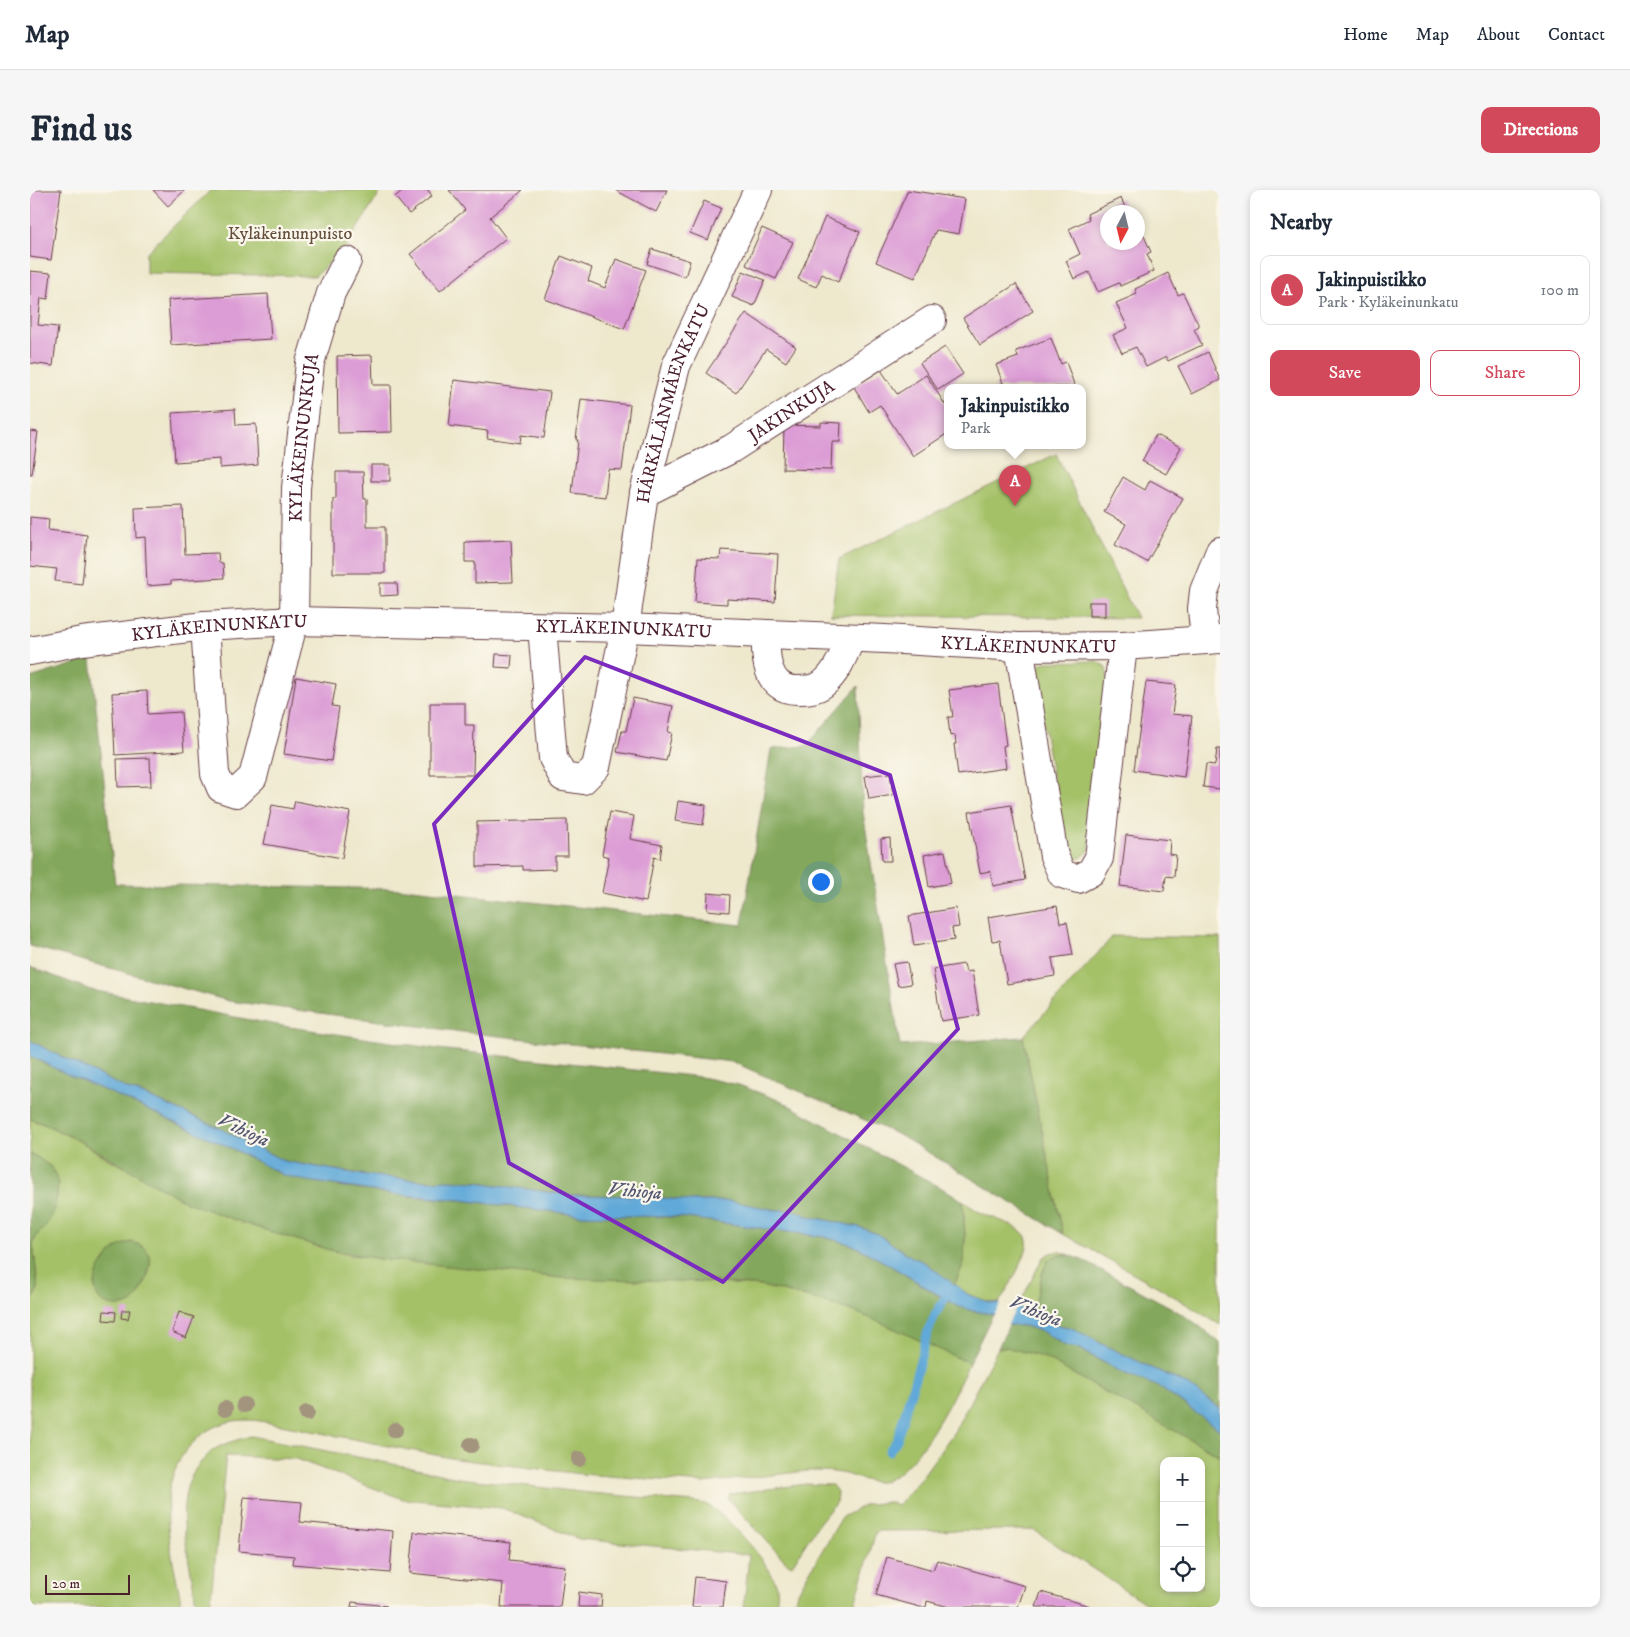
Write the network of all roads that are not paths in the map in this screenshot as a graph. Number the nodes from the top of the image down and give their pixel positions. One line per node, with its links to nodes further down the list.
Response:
1 (758, 190): 4 (street, HÄRKÄLÄNMÄENKATU)
2 (347, 261): 6 (street, KYLÄKEINUNKUJA)
3 (932, 320): 4 (street, JAKINKUJA)
4 (644, 493): 9 (street, HÄRKÄLÄNMÄENKATU)
5 (1220, 551): 12 (street)
6 (294, 621): 7 (street, KYLÄKEINUNKATU); 7 (street, KYLÄKEINUNKUJA); 8 (street, KYLÄKEINUNKATU)
7 (205, 626): 15 (street, KYLÄKEINUNKATU)
8 (542, 627): 9 (street, KYLÄKEINUNKATU); 9 (street, HÄRKÄLÄNMÄENKATU)
9 (625, 628): 10 (street, KYLÄKEINUNKATU)
10 (766, 634): 11 (street, KYLÄKEINUNKATU); 11 (street)
11 (851, 638): 14 (street, KYLÄKEINUNKATU)
12 (1212, 640): 13 (street, KYLÄKEINUNKATU)
13 (1123, 646): 14 (street, KYLÄKEINUNKATU); 14 (street)
14 (1019, 647)
15 (30, 651)

